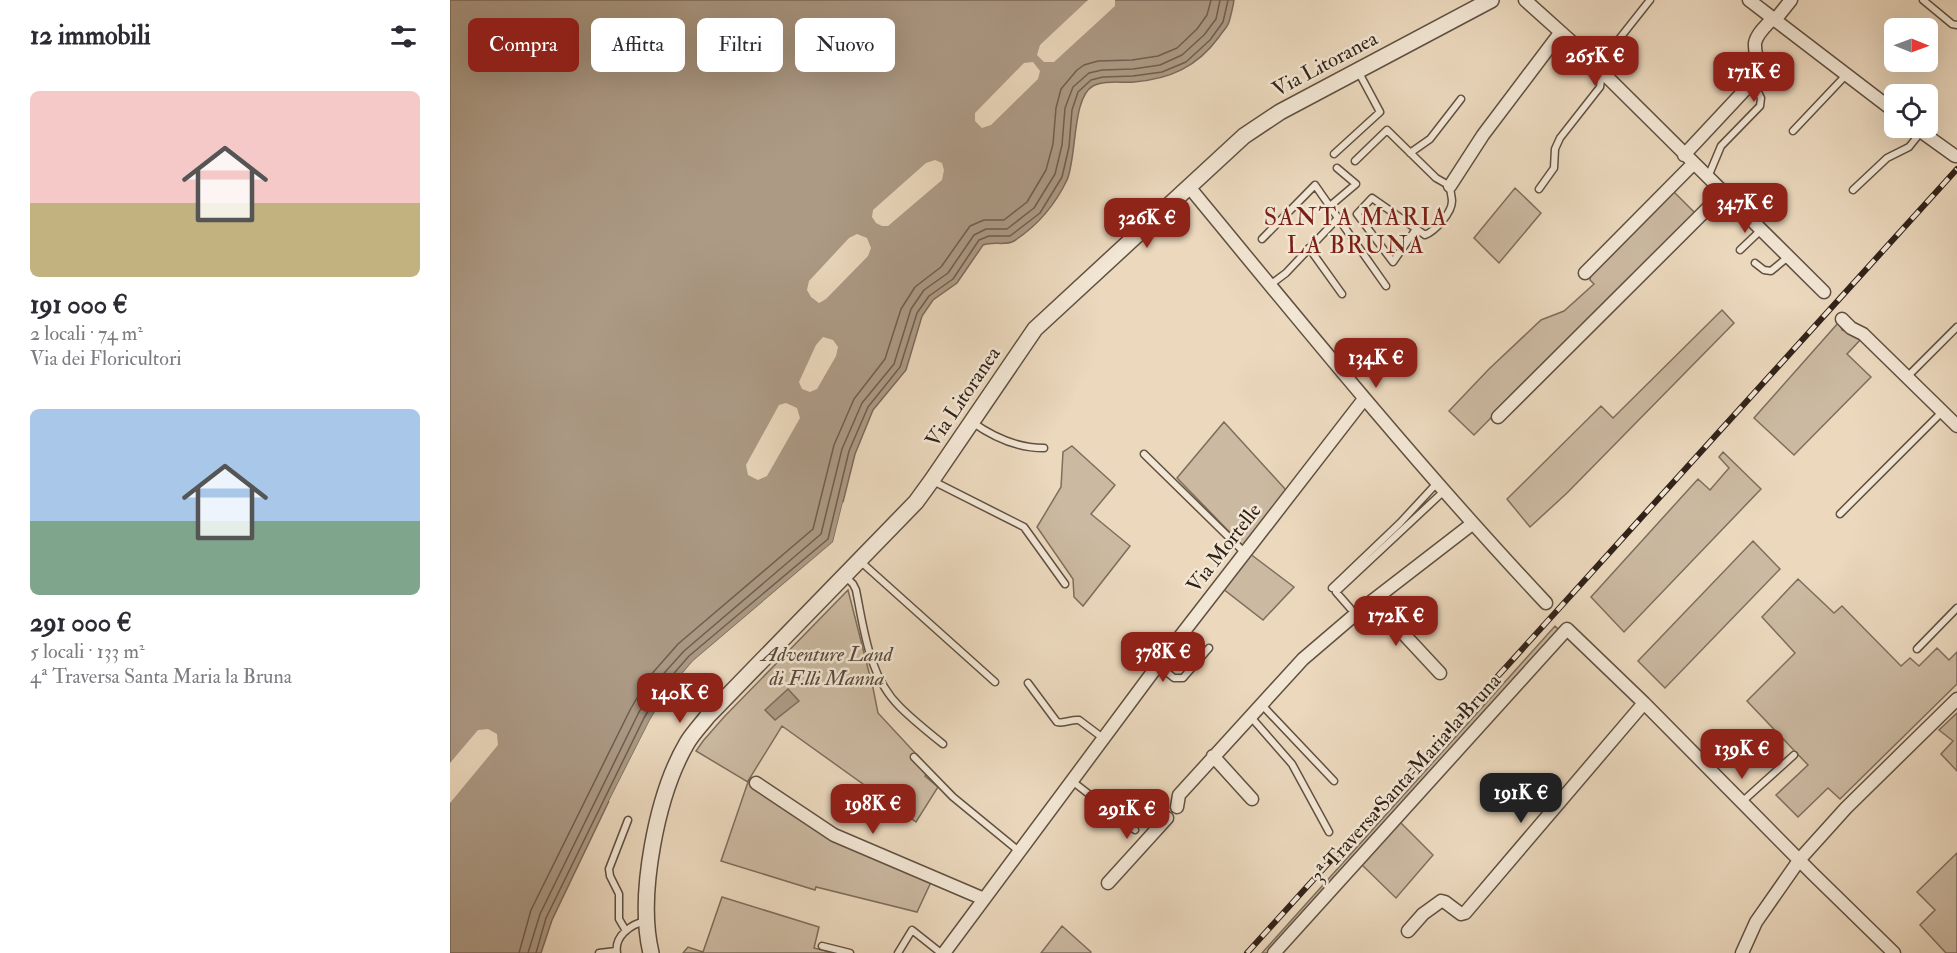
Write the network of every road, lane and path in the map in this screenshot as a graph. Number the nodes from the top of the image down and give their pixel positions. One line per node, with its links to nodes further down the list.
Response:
1 (1491, 0): 10 (street, Via Litoranea)
2 (1525, 0): 9 (street)
3 (1650, 0): 11 (lane)
4 (1749, 0): 7 (street)
5 (1791, 0): 7 (street)
6 (1923, 0): 8 (lane)
7 (1774, 19): 12 (street); 13 (street)
8 (1957, 25)
9 (1560, 33): 11 (street); 26 (street)
10 (1358, 71): 20 (lane); 27 (street, Via Litoranea)
11 (1600, 71): 22 (street); 28 (lane)
12 (1846, 75): 15 (street); 16 (lane)
13 (1753, 82): 22 (street); 25 (lane)
14 (1461, 99): 19 (lane)
15 (1884, 104)
16 (1793, 131)
17 (1914, 138): 29 (lane)
18 (1931, 138): 21 (street)
19 (1410, 153): 23 (lane); 26 (lane)
20 (1334, 154)
21 (1955, 156)
22 (1689, 160): 25 (street); 40 (street)
23 (1355, 161)
24 (1337, 168): 31 (lane)
25 (1708, 177): 30 (street)
26 (1450, 186): 33 (lane)
27 (1190, 188): 41 (street); 51 (street, Via Litoranea)
28 (1539, 189)
29 (1853, 190)
30 (1724, 192): 34 (street); 50 (street)
31 (1330, 206): 32 (lane); 35 (lane)
32 (1338, 218): 36 (lane); 42 (lane)
33 (1416, 229): 33 (lane)
34 (1762, 229): 37 (lane); 38 (street)
35 (1262, 239)
36 (1309, 248): 41 (lane); 44 (lane)
37 (1740, 250)
38 (1789, 257): 39 (lane); 43 (street)
39 (1755, 263)
40 (1585, 273)
41 (1270, 285): 48 (street)
42 (1386, 286)
43 (1824, 292)
44 (1342, 294)
45 (1842, 320): 47 (street)
46 (1957, 327): 47 (lane)
47 (1906, 377): 49 (street)
48 (1364, 399): 56 (street); 59 (street, Via Mortelle)
49 (1942, 411): 52 (street); 57 (lane)
50 (1498, 417)
51 (972, 422): 53 (lane); 55 (street, Via Litoranea)
52 (1957, 426)
53 (1044, 448)
54 (1144, 454): 59 (lane)
55 (932, 480): 60 (street, Via Litoranea); 62 (lane)
56 (1441, 487): 58 (street); 63 (lane); 66 (lane)
57 (1840, 514)
58 (1472, 524): 64 (street); 65 (street)
59 (1245, 553): 70 (street, Via Mortelle)
60 (859, 561): 61 (street, Via Litoranea); 72 (lane)
61 (844, 576): 79 (lane); 97 (street, Via Litoranea)
62 (1065, 584)
63 (1332, 588)
64 (1373, 601): 71 (street); 76 (street)
65 (1546, 603)
66 (1350, 608)
67 (1957, 608): 69 (lane)
68 (1209, 648): 70 (lane)
69 (1917, 649)
70 (1158, 665): 78 (street, Via Mortelle)
71 (1440, 673)
72 (995, 682)
73 (1028, 683): 78 (lane)
74 (1957, 699): 94 (street)
75 (1644, 703): 87 (street); 99 (street); 107 (street, 3ª Traversa Santa Maria la Bruna)
76 (1261, 704): 77 (street); 84 (lane)
77 (1250, 716): 81 (street); 92 (lane)
78 (1104, 738): 83 (street, Via Mortelle)
79 (943, 744)
80 (1794, 755): 87 (lane)
81 (1213, 756): 86 (street); 88 (street)
82 (914, 757): 93 (lane)
83 (1072, 781): 91 (lane); 93 (street, Via Mortelle)
84 (1334, 781)
85 (756, 783): 96 (street)
86 (1252, 799)
87 (1743, 801): 94 (street)
88 (1177, 807)
89 (1167, 818): 95 (street)
90 (628, 820): 98 (lane)
91 (1135, 830)
92 (1329, 832)
93 (1020, 852): 96 (street, Via Mortelle)
94 (1800, 859): 108 (street); 109 (street)
95 (1108, 883)
96 (984, 899): 106 (street, Via Mortelle)
97 (647, 921): 98 (lane); 103 (street, Via Litoranea)
98 (626, 931): 101 (lane)
99 (1408, 931)
100 (822, 946): 104 (lane)
101 (617, 952): 102 (lane)
102 (599, 953)
103 (651, 953)
104 (850, 953)
105 (898, 953): 106 (lane)
106 (942, 953)
107 (1274, 953)
108 (1742, 953)
109 (1894, 953)

